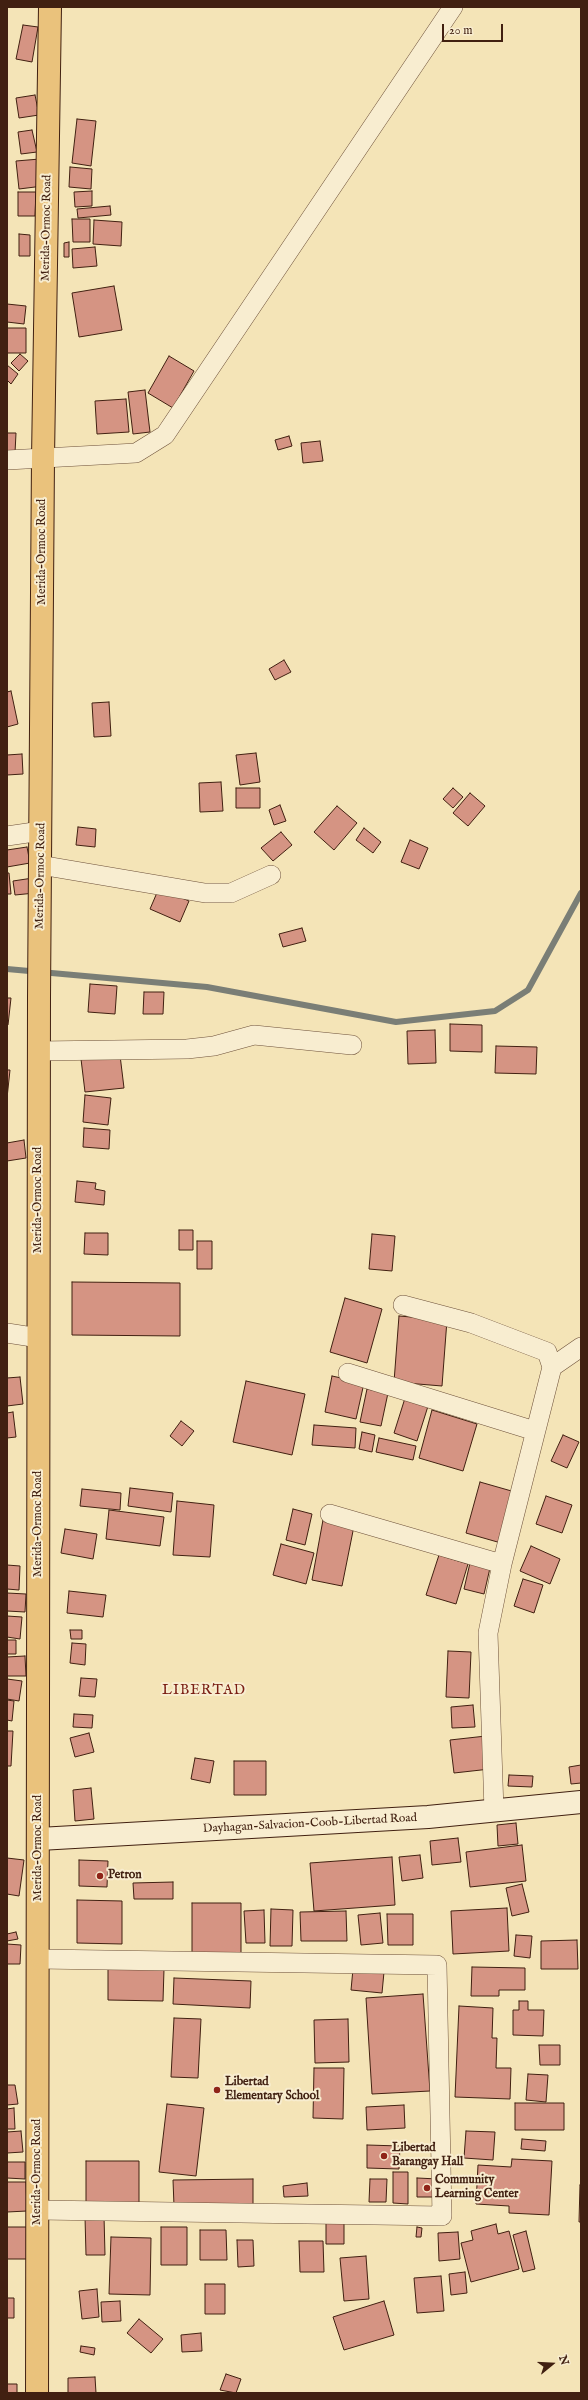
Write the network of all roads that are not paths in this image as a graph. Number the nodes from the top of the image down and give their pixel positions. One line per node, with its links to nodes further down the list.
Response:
1 (50, 7): 3 (highway, Merida-Ormoc Road)
2 (453, 7): 3 (street)
3 (43, 458): 4 (street); 5 (highway, Merida-Ormoc Road)
4 (7, 460)
5 (41, 831): 6 (street); 7 (highway, Merida-Ormoc Road)
6 (7, 836)
7 (40, 865): 8 (street); 10 (highway, Merida-Ormoc Road)
8 (271, 875)
9 (352, 1045): 10 (street)
10 (39, 1051): 13 (highway, Merida-Ormoc Road)
11 (402, 1305): 15 (street)
12 (7, 1333): 13 (street)
13 (40, 1338): 22 (highway, Merida-Ormoc Road)
14 (581, 1347): 15 (street)
15 (552, 1367): 17 (street)
16 (348, 1373): 17 (street)
17 (534, 1431): 19 (street)
18 (330, 1514): 19 (street)
19 (502, 1564): 21 (street)
20 (581, 1802): 21 (main road, Dayhagan-Salvacion-Coob-Libertad Road)
21 (494, 1811): 22 (main road, Dayhagan-Salvacion-Coob-Libertad Road)
22 (39, 1839): 23 (highway, Merida-Ormoc Road)
23 (39, 1959): 24 (highway, Merida-Ormoc Road); 24 (street)
24 (38, 2210): 25 (highway, Merida-Ormoc Road)
25 (37, 2393)

